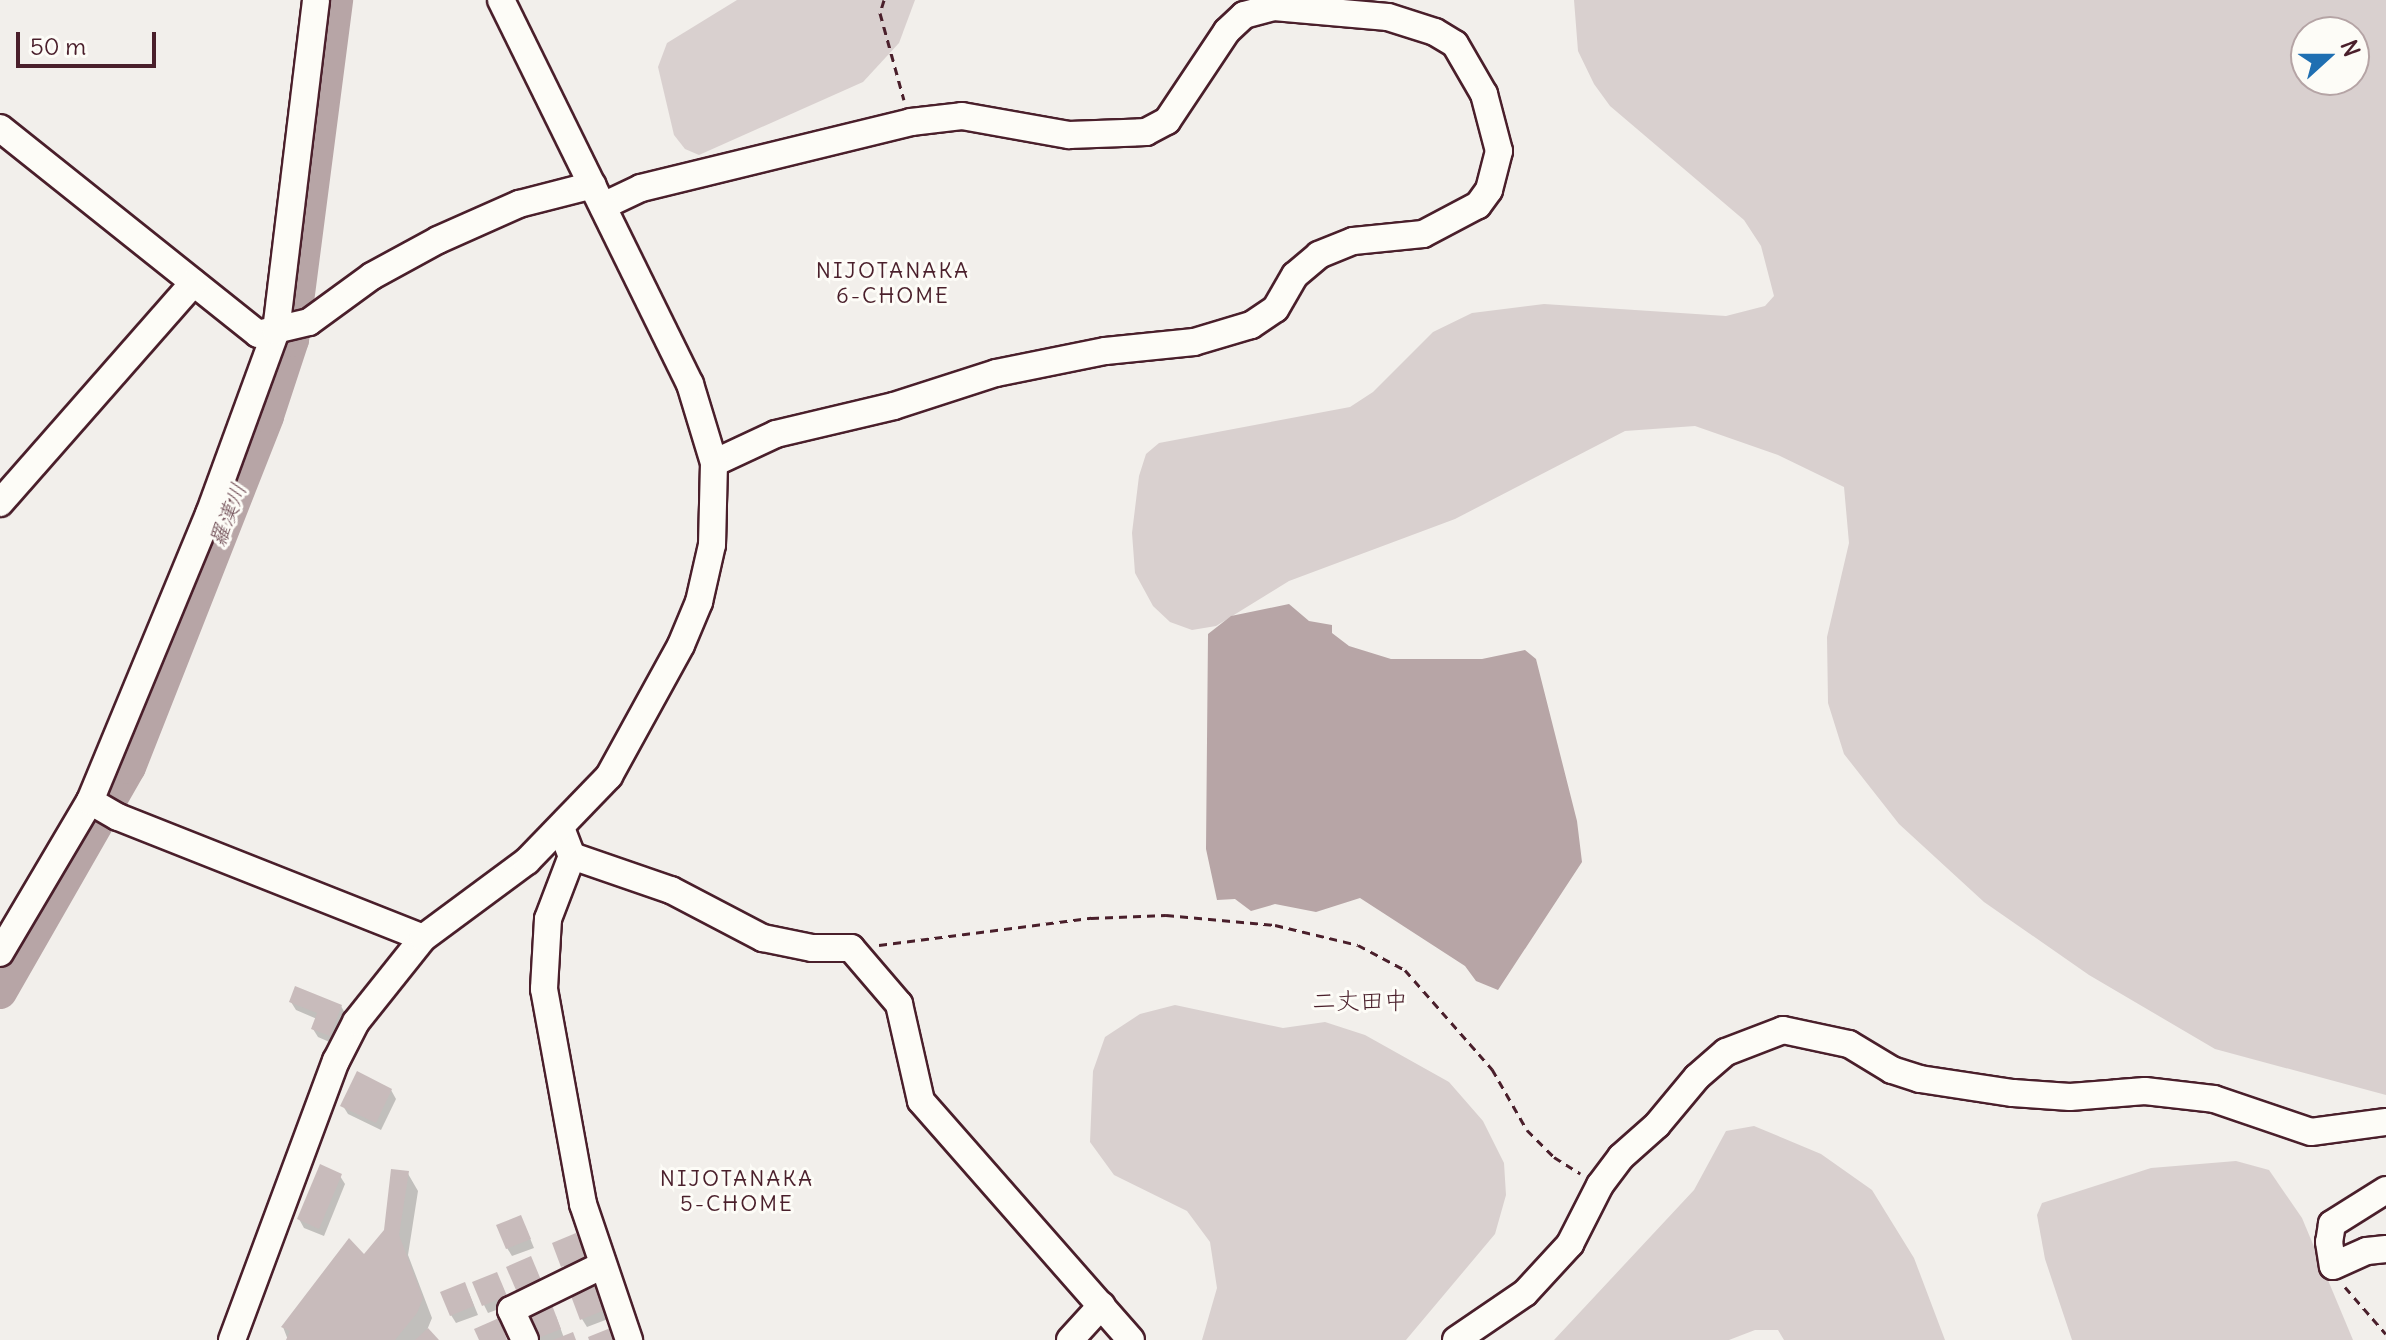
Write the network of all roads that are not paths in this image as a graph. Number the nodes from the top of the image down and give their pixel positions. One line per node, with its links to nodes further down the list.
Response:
1 (316, 0): 6 (street)
2 (501, 0): 4 (street)
3 (0, 128): 5 (street)
4 (598, 196): 6 (street); 7 (street); 7 (street)
5 (193, 283): 6 (street); 8 (street)
6 (276, 331): 9 (street)
7 (714, 463): 10 (street)
8 (0, 503)
9 (90, 801): 12 (street); 13 (street)
10 (561, 828): 11 (street); 12 (street)
11 (572, 856): 17 (street); 18 (street)
12 (423, 938): 19 (street)
13 (0, 953)
14 (2386, 1122): 24 (street)
15 (2386, 1190): 16 (street)
16 (2386, 1249)
17 (601, 1266): 20 (street); 21 (street)
18 (1102, 1305): 22 (street); 23 (street)
19 (232, 1340)
20 (525, 1340)
21 (629, 1340)
22 (1070, 1340)
23 (1131, 1340)
24 (1456, 1340)

